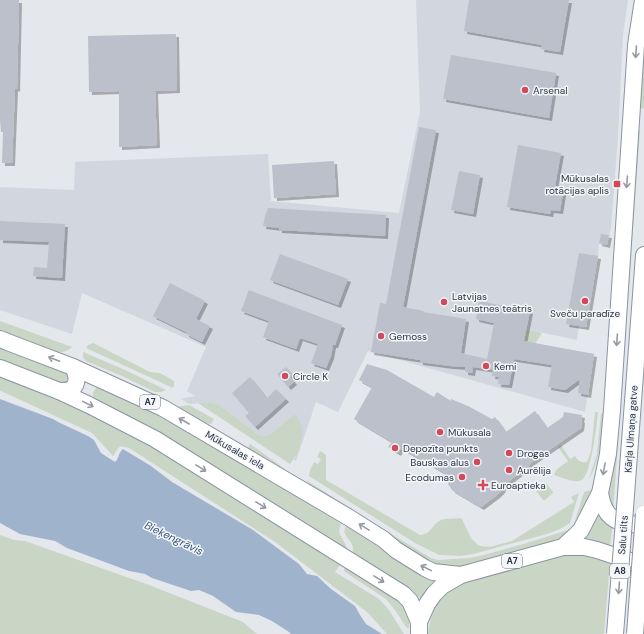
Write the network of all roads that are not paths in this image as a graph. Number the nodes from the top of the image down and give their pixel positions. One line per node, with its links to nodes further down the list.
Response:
1 (643, 0): 7 (highway, one-way to 7)
2 (644, 255): 8 (highway, Kārļa Ulmaņa gatve / A8)
3 (0, 340): 4 (highway, Mūkusalas iela / A7, one-way to 3)
4 (73, 367): 6 (highway); 13 (highway, Mūkusalas iela / A7, one-way to 4)
5 (0, 368): 6 (highway, Mūkusalas iela)
6 (59, 391): 14 (highway, Mūkusalas iela, one-way to 14)
7 (600, 493): 10 (highway); 11 (highway)
8 (625, 508): 15 (highway, Salu tilts / A8, one-way to 15, bridge)
9 (644, 514): 16 (highway, Salu tilts / A8, bridge)
10 (644, 524)
11 (563, 547): 12 (highway, Mūkusalas iela / A7); 13 (highway, Mūkusalas iela / A7)
12 (644, 568)
13 (461, 575): 14 (highway, Mūkusalas iela)
14 (419, 628)
15 (615, 634)
16 (635, 634)

